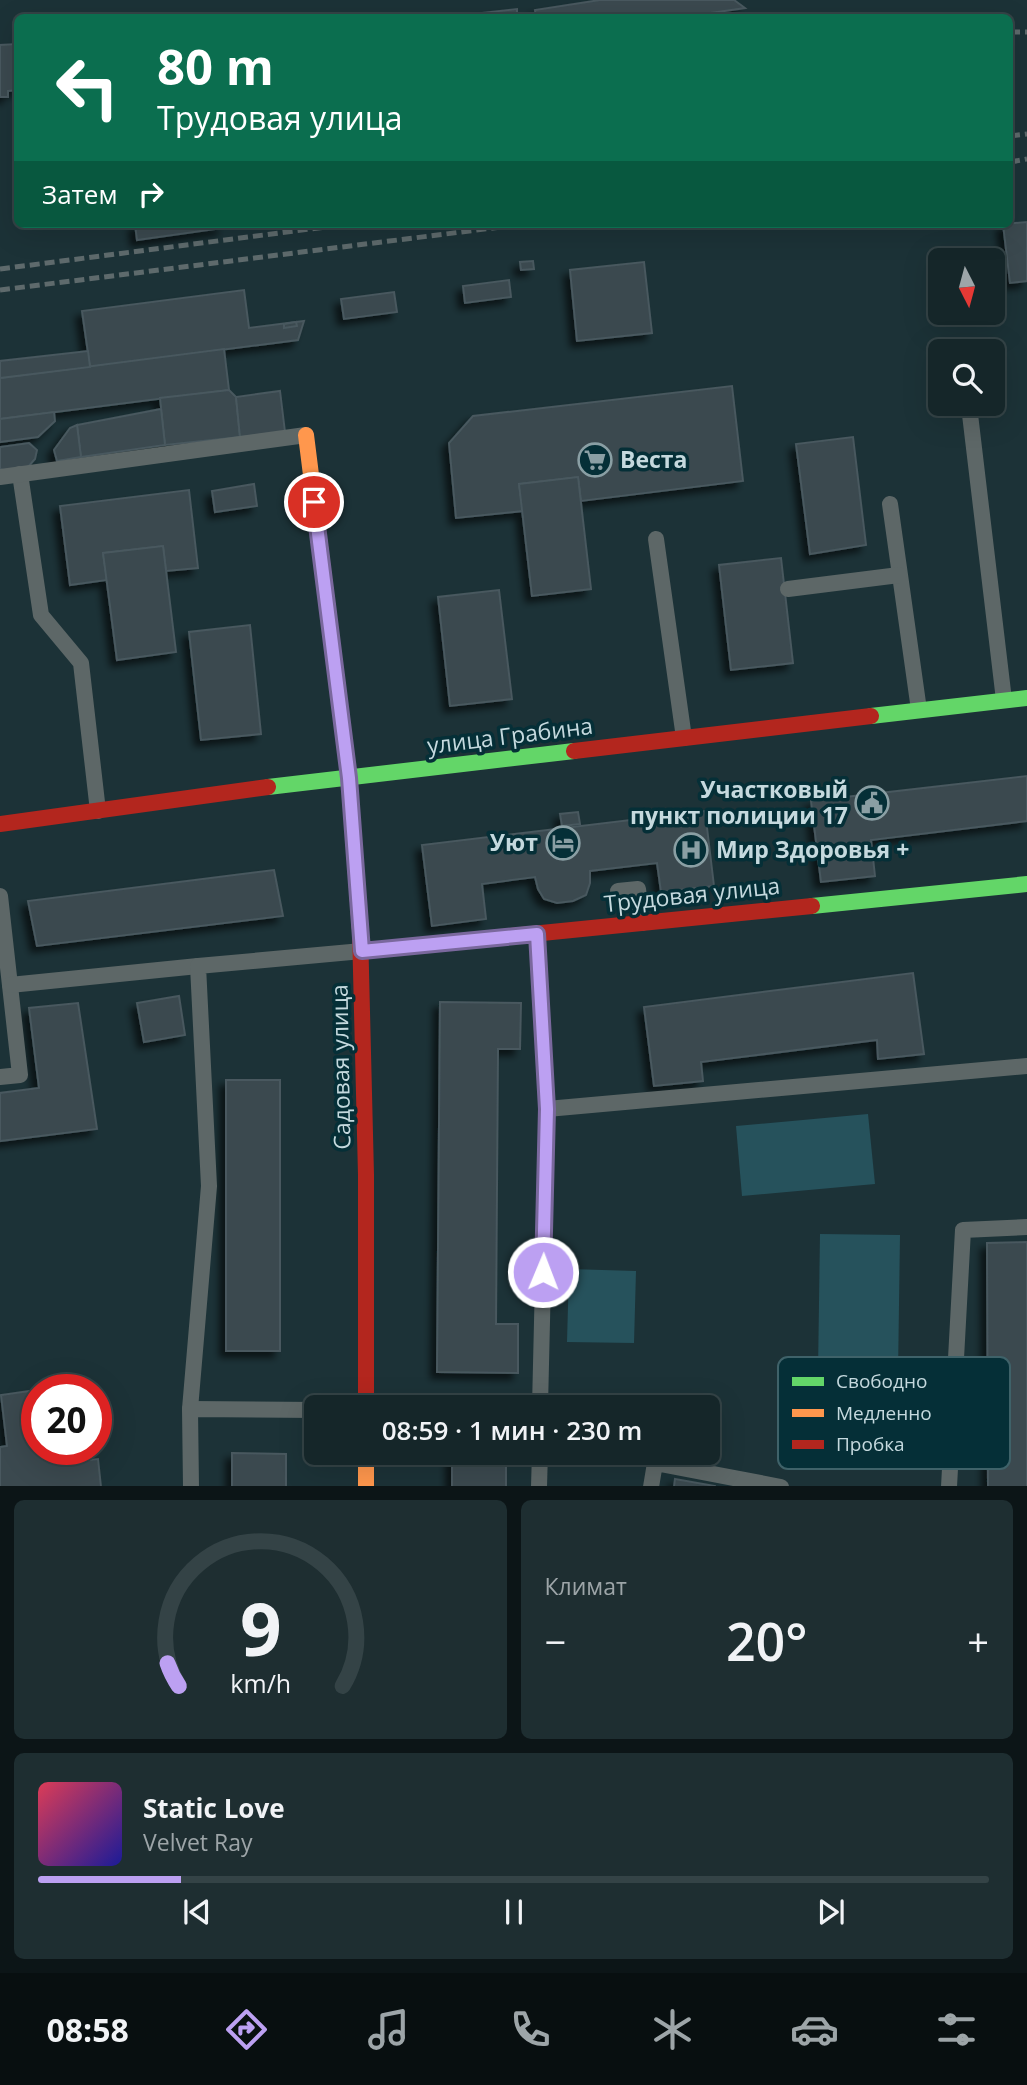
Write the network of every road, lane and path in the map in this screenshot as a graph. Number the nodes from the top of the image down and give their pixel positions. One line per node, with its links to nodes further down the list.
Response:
1 (970, 416): 10 (lane)
2 (306, 435): 3 (lane); 13 (street, Садовая улица)
3 (20, 474): 4 (lane); 14 (lane)
4 (0, 477)
5 (890, 504): 7 (lane)
6 (656, 539): 12 (lane)
7 (900, 575): 8 (lane); 11 (lane)
8 (788, 589)
9 (1027, 698): 10 (street, улица Грабина)
10 (1004, 700): 11 (street, улица Грабина)
11 (919, 710): 12 (street, улица Грабина)
12 (684, 738): 13 (street, улица Грабина)
13 (349, 778): 14 (street, улица Грабина); 21 (street, Садовая улица)
14 (98, 811): 15 (street, улица Грабина)
15 (0, 824)
16 (1027, 884): 19 (street, Трудовая улица)
17 (618, 891): 19 (lane)
18 (0, 896): 23 (lane)
19 (642, 923): 20 (street, Трудовая улица)
20 (537, 934): 21 (street, Трудовая улица); 26 (lane)
21 (362, 951): 22 (lane); 29 (street, Садовая улица)
22 (198, 966): 23 (lane); 31 (lane)
23 (10, 985): 25 (lane)
24 (1027, 1066): 26 (lane)
25 (0, 1077)
26 (547, 1109): 30 (lane)
27 (1027, 1227): 28 (lane)
28 (956, 1357)
29 (366, 1395)
30 (540, 1395)
31 (190, 1409): 32 (lane); 35 (lane)
32 (304, 1410)
33 (366, 1465): 36 (street)
34 (540, 1465): 37 (lane)
35 (191, 1486)
36 (366, 1486)
37 (539, 1486)
38 (651, 1486): 39 (lane)
39 (781, 1486)

